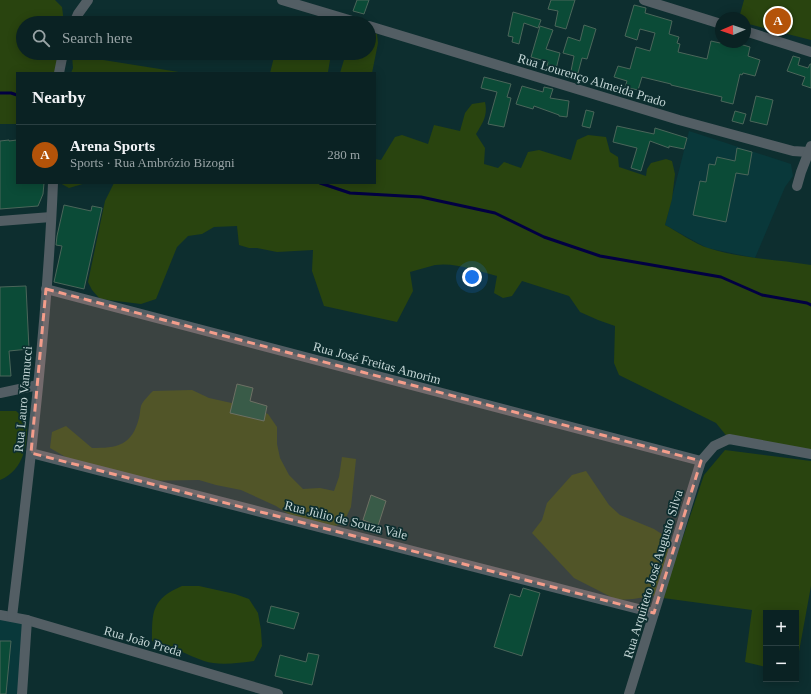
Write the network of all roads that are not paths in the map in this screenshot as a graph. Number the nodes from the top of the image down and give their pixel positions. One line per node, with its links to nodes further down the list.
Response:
1 (88, 0): 4 (street)
2 (282, 0): 5 (street)
3 (644, 0): 6 (street)
4 (77, 16)
5 (336, 16)
6 (715, 22)
7 (376, 28): 12 (street, Rua Lourenço Almeida Prado)
8 (751, 33): 9 (street)
9 (811, 52)
10 (62, 60): 11 (street)
11 (59, 72)
12 (810, 149): 14 (street)
13 (53, 184): 15 (street, Rua Lauro Vannucci)
14 (797, 186)
15 (51, 217): 16 (street); 17 (street, Rua Lauro Vannucci)
16 (0, 221)
17 (46, 289): 18 (street, Rua Lauro Vannucci); 22 (street, Rua José Freitas Amorim)
18 (38, 385): 19 (street); 20 (street, Rua Lauro Vannucci)
19 (0, 393)
20 (31, 453): 23 (street, Rua Jùlio de Souza Vale); 25 (street, Rua Lauro Vannucci)
21 (811, 454): 22 (street)
22 (701, 461): 23 (street, Rua Arquiteto José Augusto Silva)
23 (654, 614): 29 (street, Rua Arquiteto José Augusto Silva)
24 (0, 615): 25 (street, Rua João Preda)
25 (12, 617): 26 (street, Rua João Preda)
26 (27, 620): 27 (street); 28 (street, Rua João Preda)
27 (22, 694)
28 (278, 694)
29 (629, 694)

